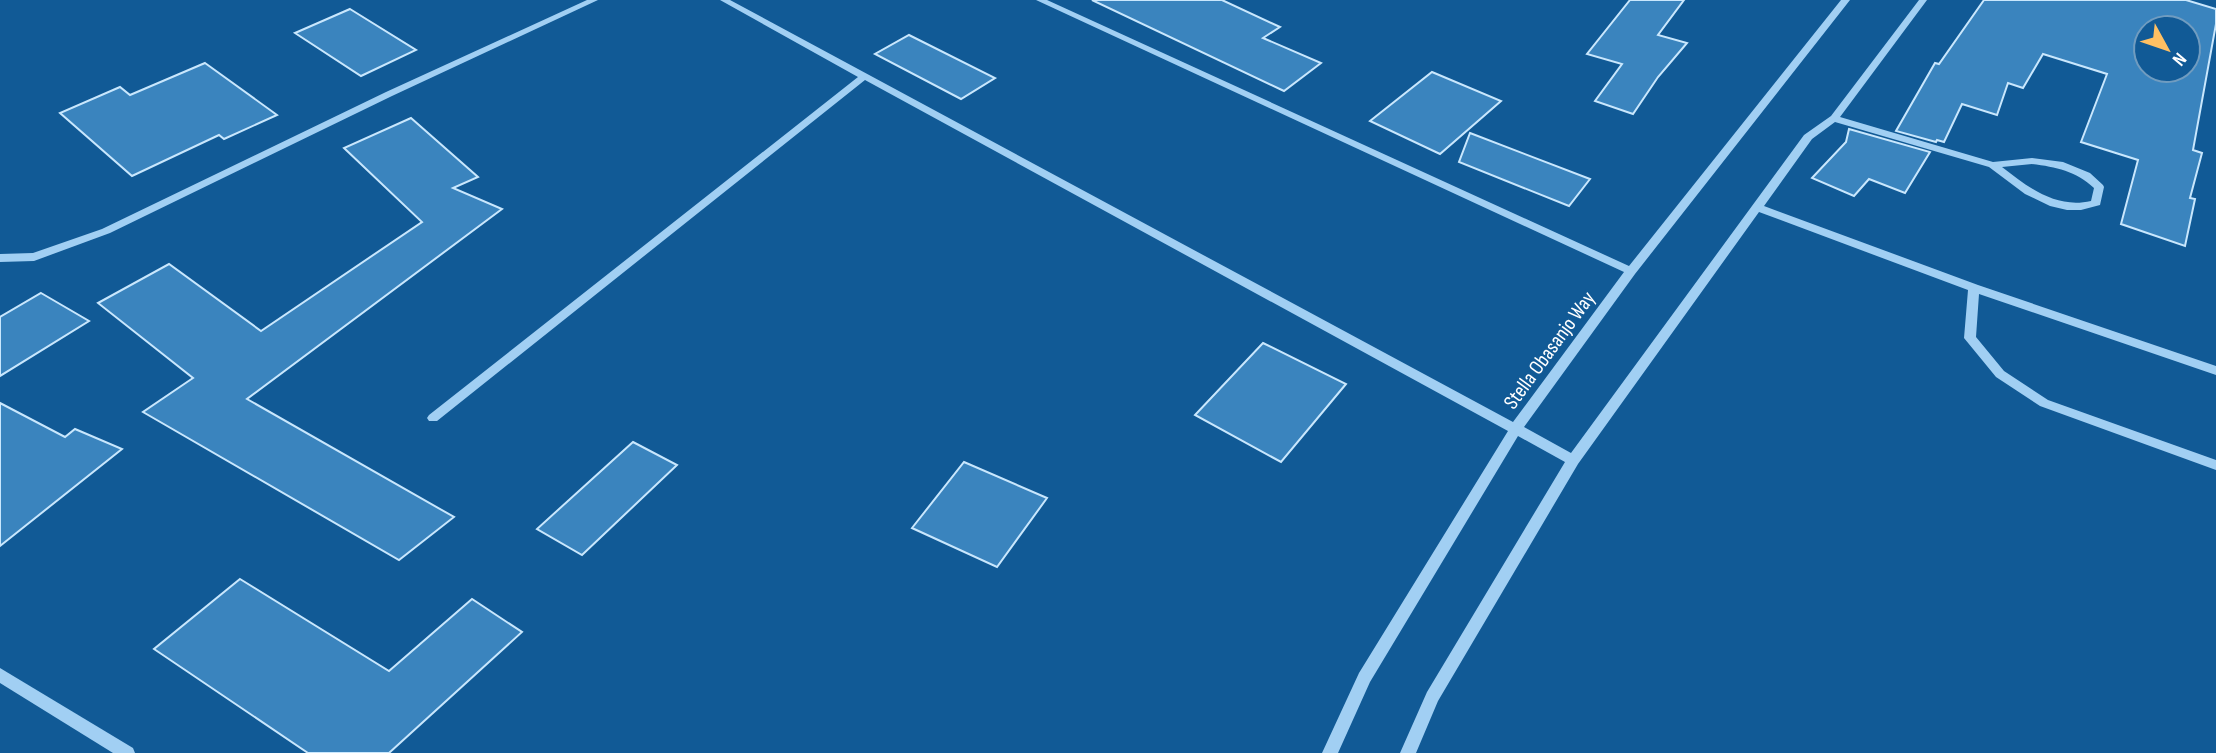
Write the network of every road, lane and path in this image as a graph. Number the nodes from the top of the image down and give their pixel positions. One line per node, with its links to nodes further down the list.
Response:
1 (594, 0): 10 (street)
2 (724, 0): 6 (street)
3 (1040, 0): 11 (street)
4 (1846, 0): 11 (street, Stella Obasanjo Way)
5 (1923, 0): 7 (street)
6 (865, 76): 14 (street); 15 (street)
7 (1834, 118): 8 (street); 9 (street)
8 (1993, 165): 8 (street)
9 (1757, 207): 12 (street); 16 (street)
10 (0, 258)
11 (1631, 271): 15 (street, Stella Obasanjo Way)
12 (1974, 288): 13 (street); 17 (street)
13 (2216, 371)
14 (433, 418)
15 (1516, 428): 16 (street); 20 (street, Stella Obasanjo Way)
16 (1573, 460): 21 (street)
17 (2216, 465)
18 (0, 675): 19 (street)
19 (127, 753)
20 (1330, 753)
21 (1408, 753)

